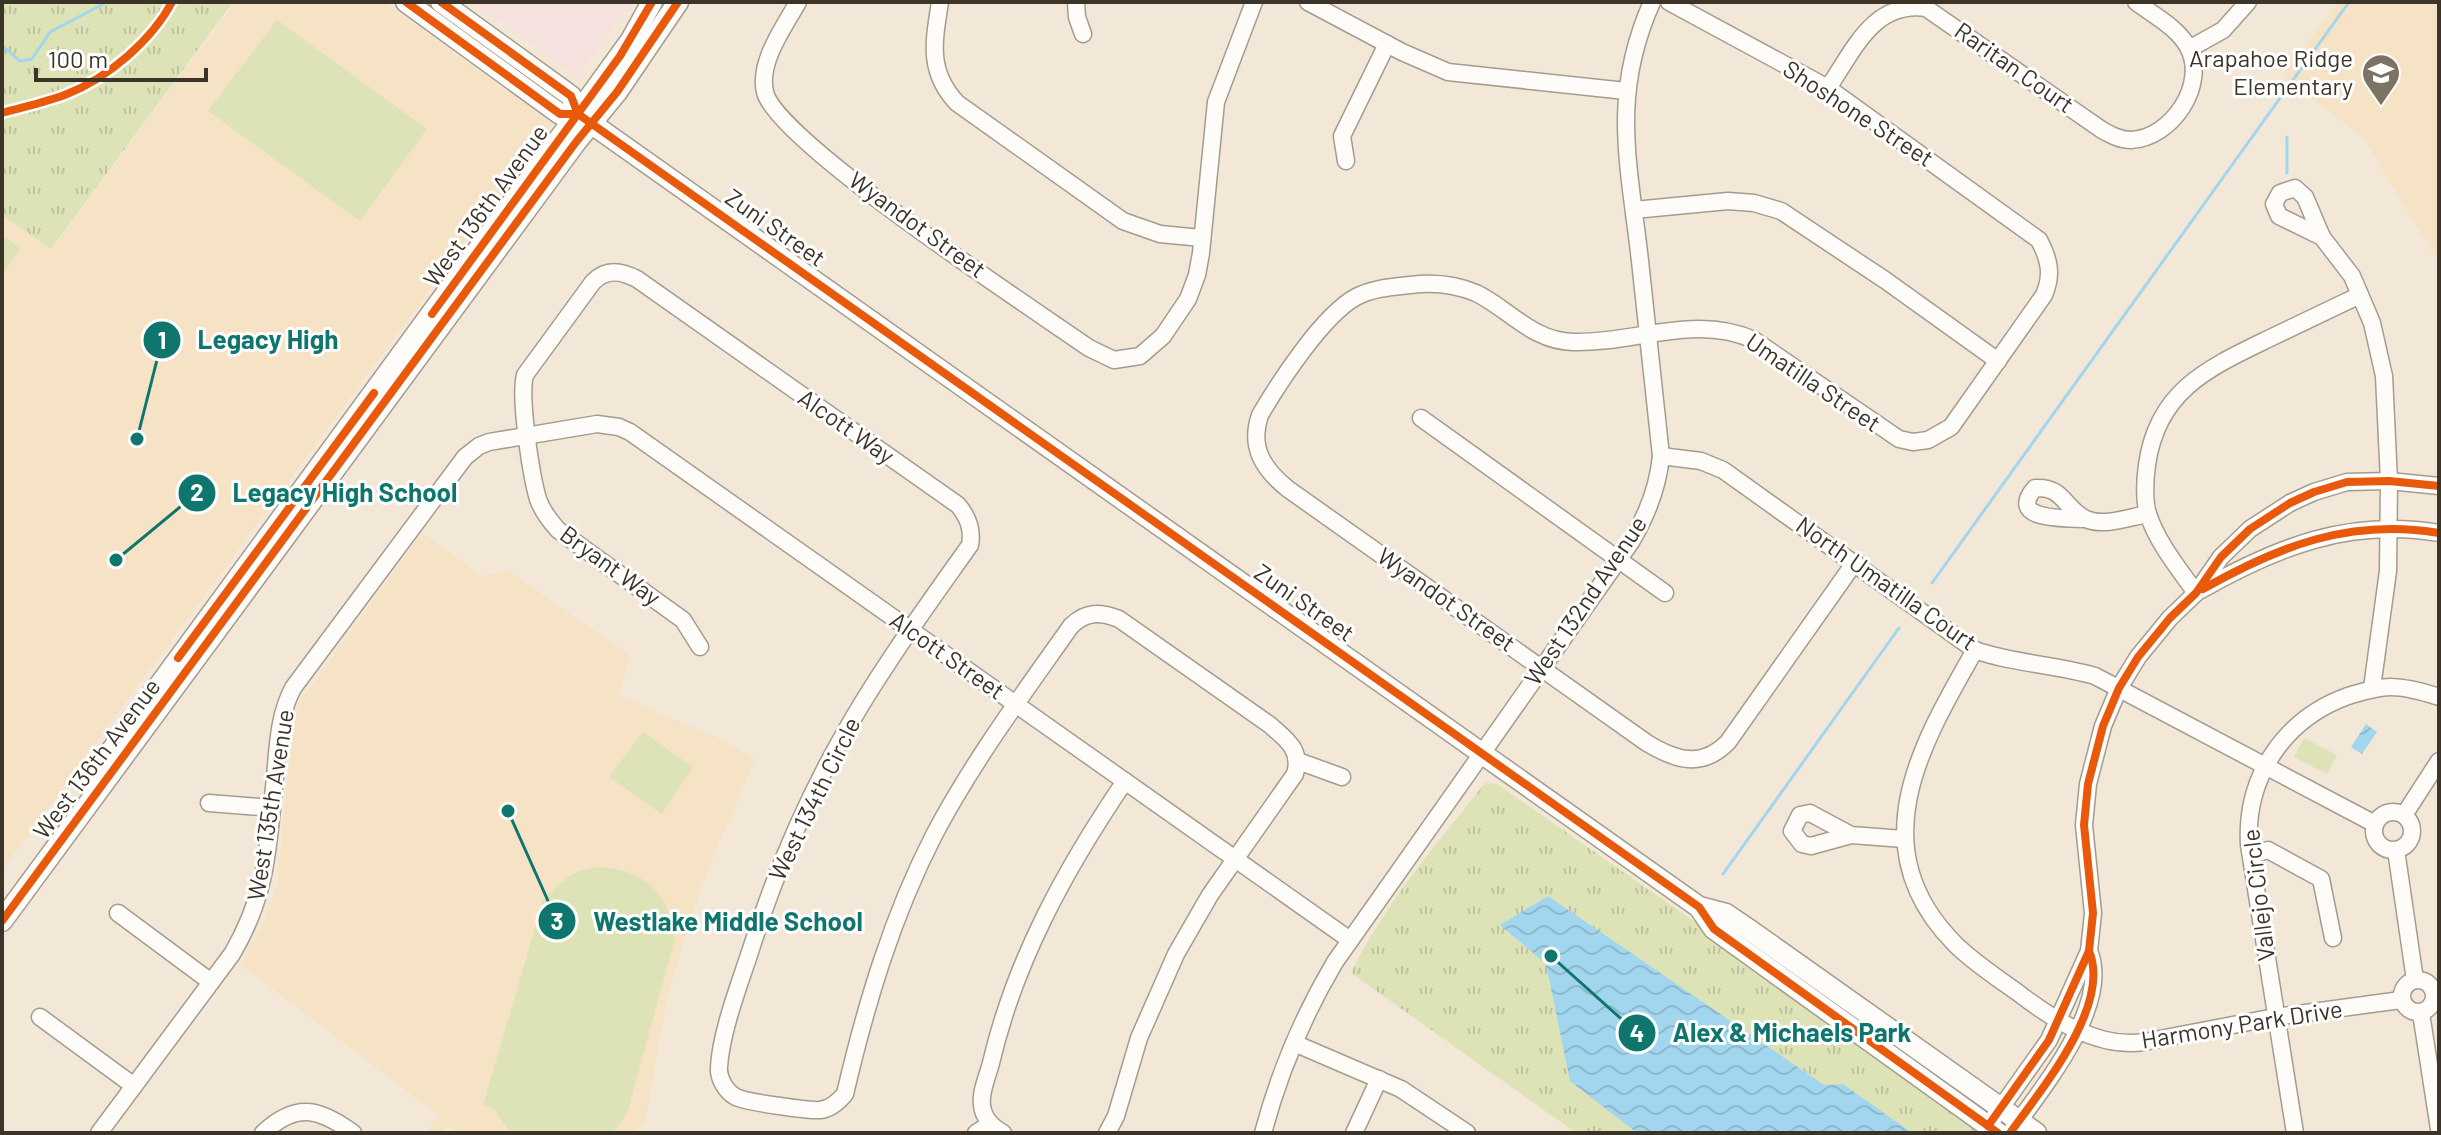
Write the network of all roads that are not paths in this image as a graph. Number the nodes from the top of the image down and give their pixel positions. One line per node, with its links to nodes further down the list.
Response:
1 (406, 2): 19 (main road, Zuni Street)
2 (441, 2): 19 (main road, Zuni Street)
3 (652, 2): 19 (main road, West 136th Avenue)
4 (678, 2): 19 (main road, West 136th Avenue)
5 (798, 2): 23 (street, Wyandot Street)
6 (940, 2): 23 (street)
7 (1076, 2): 14 (street)
8 (1254, 2): 23 (street)
9 (1308, 2): 15 (street)
10 (1652, 2): 18 (street, West 132nd Avenue)
11 (1669, 2): 17 (street, Shoshone Street)
12 (2136, 2): 16 (street)
13 (2248, 2): 16 (street)
14 (1083, 34)
15 (1387, 44): 18 (street); 20 (street)
16 (2189, 49): 17 (street, Raritan Court)
17 (1828, 88): 27 (street, Shoshone Street)
18 (1626, 91): 21 (street, West 132nd Avenue)
19 (585, 119): 28 (main road, West 136th Avenue); 52 (main road, Zuni Street)
20 (1346, 161)
21 (1634, 210): 26 (street, West 132nd Avenue); 27 (street)
22 (2322, 237): 25 (street)
23 (1202, 238)
24 (610, 265): 30 (street, Bryant Way); 43 (street, Alcott Way)
25 (2360, 295): 33 (street); 35 (street)
26 (1648, 334): 27 (street, Umatilla Street); 31 (street, Umatilla Street); 32 (street, West 132nd Avenue)
27 (1998, 361)
28 (380, 398): 51 (main road, West 136th Avenue); 56 (main road, West 136th Avenue)
29 (1421, 418): 39 (street)
30 (527, 435): 43 (street, Alcott Street); 44 (street, Bryant Way); 60 (street, West 135th Avenue)
31 (1255, 443): 46 (street, Wyandot Street)
32 (1661, 456): 39 (street, West 132nd Avenue); 40 (street, North Umatilla Court)
33 (2389, 481): 34 (street); 37 (street); 42 (street)
34 (2439, 486)
35 (2148, 514): 36 (street); 42 (street)
36 (2084, 519)
37 (2389, 528): 38 (street); 42 (street); 48 (street)
38 (2439, 533)
39 (1619, 559): 41 (street); 46 (street, West 132nd Avenue)
40 (1855, 562): 45 (street, North Umatilla Court); 46 (street, Wyandot Street)
41 (1665, 593)
42 (2196, 593): 47 (street)
43 (910, 630): 50 (street, Alcott Street); 50 (street, West 134th Circle)
44 (700, 647)
45 (1975, 650): 47 (street, North Umatilla Court); 64 (street, Harmony Park Drive)
46 (1541, 667): 52 (street, West 132nd Avenue)
47 (2119, 688): 55 (street, North Umatilla Court); 74 (street)
48 (2372, 688): 49 (street, Vallejo Circle); 55 (street, Vallejo Circle)
49 (2439, 697)
50 (1016, 704): 53 (street, West 134th Circle); 58 (street, Alcott Street)
51 (117, 743): 56 (main road); 68 (main road, West 136th Avenue)
52 (1481, 752): 69 (main road, Zuni Street); 73 (street, West 132nd Avenue)
53 (1298, 761): 57 (street); 67 (street)
54 (2439, 761): 61 (street)
55 (2265, 764): 62 (street, North Umatilla Court); 66 (street, Vallejo Circle)
56 (118, 765): 71 (main road, West 136th Avenue)
57 (1342, 777)
58 (1125, 781): 67 (street, Alcott Street); 91 (street)
59 (209, 803): 60 (street)
60 (272, 808): 76 (street, West 135th Avenue)
61 (2404, 815): 62 (street); 65 (street)
62 (2375, 824): 65 (street)
63 (1851, 835): 64 (street)
64 (1904, 839): 82 (street, Harmony Park Drive)
65 (2396, 850): 75 (street)
66 (2251, 855): 72 (street); 81 (street, Vallejo Circle)
67 (1235, 859): 73 (street, Alcott Street); 95 (street)
68 (2, 899)
69 (1699, 907): 87 (main road, Zuni Street); 88 (main road, Zuni Street)
70 (118, 913): 76 (street)
71 (2, 921)
72 (2333, 938)
73 (1350, 940): 84 (street, West 132nd Avenue)
74 (2089, 951): 82 (street); 83 (street)
75 (2415, 980): 77 (street); 78 (street)
76 (211, 982): 86 (street, West 135th Avenue)
77 (2437, 994): 79 (street)
78 (2401, 1000): 79 (street); 81 (street, Harmony Park Drive)
79 (2421, 1013): 90 (street)
80 (40, 1017): 86 (street)
81 (2275, 1017): 83 (street, Harmony Park Drive); 99 (street, Vallejo Circle)
82 (2060, 1020): 83 (street, Harmony Park Drive); 87 (street)
83 (2079, 1029): 89 (street)
84 (1294, 1043): 85 (street); 96 (street, West 132nd Avenue)
85 (1379, 1079): 97 (street); 98 (street)
86 (134, 1086): 92 (street, West 135th Avenue)
87 (2001, 1106): 88 (street); 89 (main road, Zuni Street)
88 (1993, 1129)
89 (2022, 1129)
90 (2439, 1129)
91 (990, 1130)
92 (99, 1133)
93 (263, 1133): 94 (street)
94 (353, 1133)
95 (1107, 1133)
96 (1263, 1133)
97 (1354, 1133)
98 (1467, 1133)
99 (2295, 1133)

